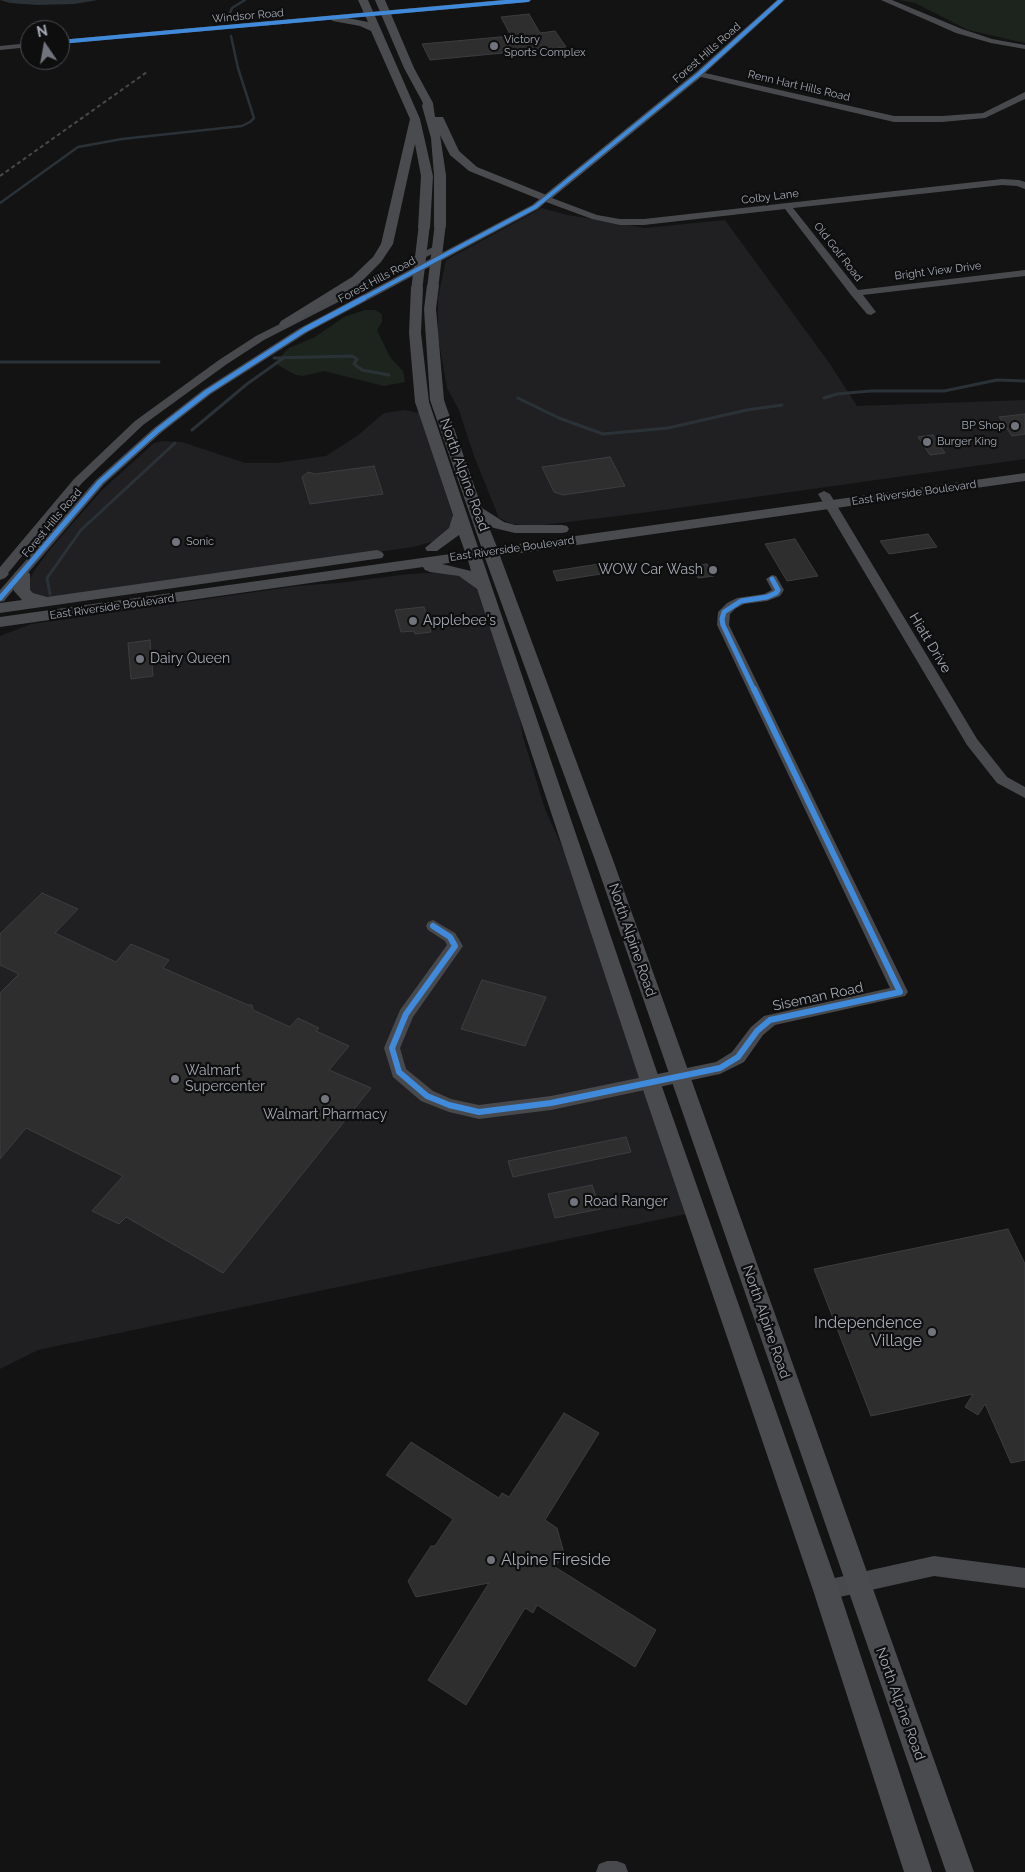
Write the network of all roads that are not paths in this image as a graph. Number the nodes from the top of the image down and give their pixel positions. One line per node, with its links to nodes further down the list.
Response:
1 (362, 0): 7 (main road, North Alpine Road); 8 (main road)
2 (380, 0): 6 (main road, North Alpine Road)
3 (528, 0): 6 (street, Windsor Road)
4 (781, 0): 14 (street, Forest Hills Road)
5 (885, 0): 12 (street)
6 (386, 13): 7 (street, Windsor Road); 16 (main road, North Alpine Road)
7 (370, 15): 8 (street, Windsor Road); 9 (main road, North Alpine Road)
8 (337, 18): 9 (main road); 10 (street, Windsor Road)
9 (376, 29): 17 (main road, North Alpine Road)
10 (70, 41)
11 (20, 46): 13 (street)
12 (1025, 47)
13 (0, 48)
14 (699, 74): 15 (street, Renn Hart Hills Road); 19 (street, Forest Hills Road)
15 (1025, 95)
16 (428, 103): 19 (main road); 28 (main road, North Alpine Road, bridge)
17 (415, 119): 24 (main road); 29 (main road, North Alpine Road, bridge)
18 (1025, 186): 20 (street, Colby Lane)
19 (545, 198): 20 (street, Colby Lane); 24 (street, Forest Hills Road); 36 (street, Forest Hills Road)
20 (787, 206): 22 (street, Old Golf Road)
21 (1025, 273): 22 (street, Bright View Drive)
22 (855, 293): 23 (street, Old Golf Road)
23 (871, 312)
24 (285, 324): 37 (street, Forest Hills Road)
25 (1025, 466): 27 (main road, East Riverside Boulevard)
26 (1025, 477): 27 (main road, East Riverside Boulevard)
27 (827, 500): 30 (main road, East Riverside Boulevard); 31 (main road, East Riverside Boulevard); 47 (street, Hiatt Drive)
28 (476, 510): 30 (main road); 32 (main road, North Alpine Road)
29 (460, 514): 33 (main road); 34 (main road, North Alpine Road)
30 (562, 529): 32 (main road, East Riverside Boulevard)
31 (542, 545): 32 (main road, East Riverside Boulevard); 40 (main road)
32 (489, 546): 34 (main road, East Riverside Boulevard); 40 (main road, North Alpine Road)
33 (432, 548): 34 (main road, East Riverside Boulevard); 42 (main road, East Riverside Boulevard)
34 (471, 549): 35 (main road, East Riverside Boulevard); 39 (main road, North Alpine Road)
35 (397, 566): 39 (main road); 42 (main road, East Riverside Boulevard)
36 (22, 574): 41 (street, Forest Hills Road); 42 (main road)
37 (0, 575)
38 (772, 579): 49 (street, Siseman Road)
39 (484, 587): 46 (main road, North Alpine Road)
40 (504, 590): 46 (main road, North Alpine Road)
41 (0, 598)
42 (70, 606): 43 (main road, East Riverside Boulevard); 44 (main road, East Riverside Boulevard); 45 (main road)
43 (0, 608)
44 (0, 622)
45 (0, 630)
46 (520, 663): 49 (main road, North Alpine Road); 50 (main road, North Alpine Road)
47 (1025, 793)
48 (433, 926): 50 (street, Siseman Road)
49 (679, 1076): 50 (street, Siseman Road); 52 (main road, North Alpine Road)
50 (650, 1081): 53 (main road, North Alpine Road)
51 (1025, 1578): 52 (street)
52 (857, 1582): 53 (street); 57 (main road, North Alpine Road)
53 (826, 1590): 56 (main road, North Alpine Road)
54 (607, 1872): 55 (street)
55 (617, 1872)
56 (918, 1872)
57 (960, 1872)

